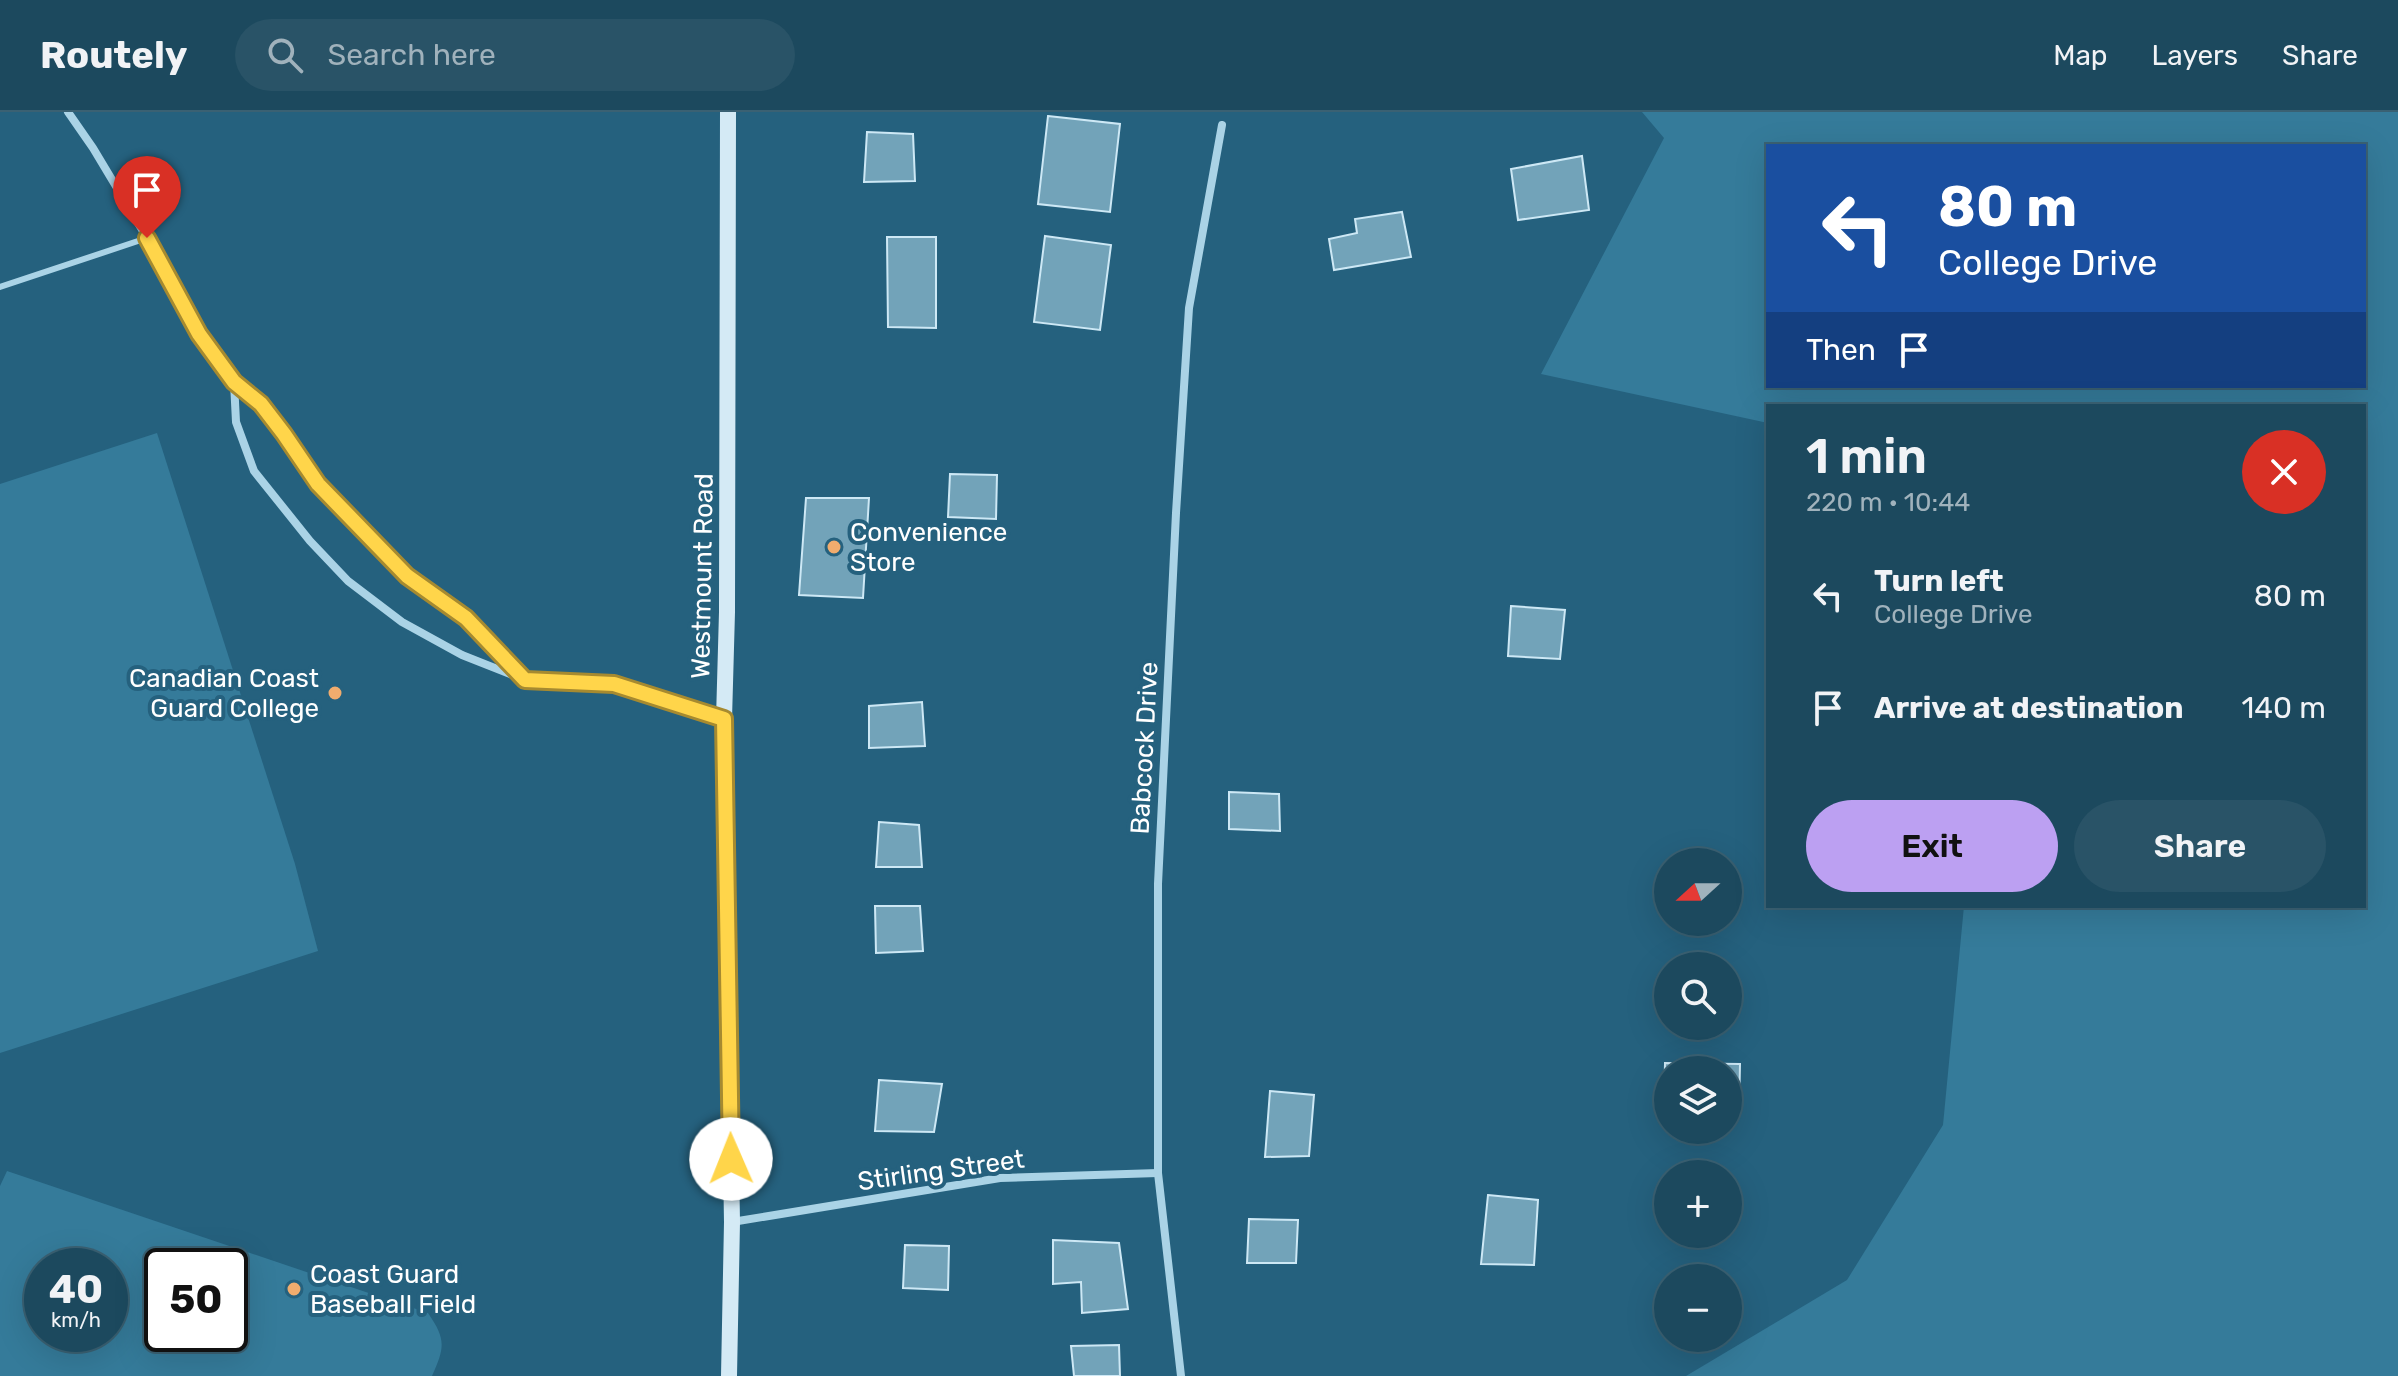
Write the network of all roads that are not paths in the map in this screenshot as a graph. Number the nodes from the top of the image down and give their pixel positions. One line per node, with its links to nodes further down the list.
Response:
1 (68, 112): 4 (street)
2 (728, 112): 8 (main road, Westmount Road)
3 (1222, 125): 9 (street, Babcock Drive)
4 (147, 238): 5 (lane); 6 (street)
5 (0, 287)
6 (234, 382): 7 (street); 7 (street)
7 (525, 680): 8 (street)
8 (724, 719): 10 (main road, Westmount Road)
9 (1158, 1173): 10 (street, Stirling Street); 12 (street, Babcock Drive)
10 (732, 1222): 11 (main road, Westmount Road)
11 (729, 1376)
12 (1181, 1376)

